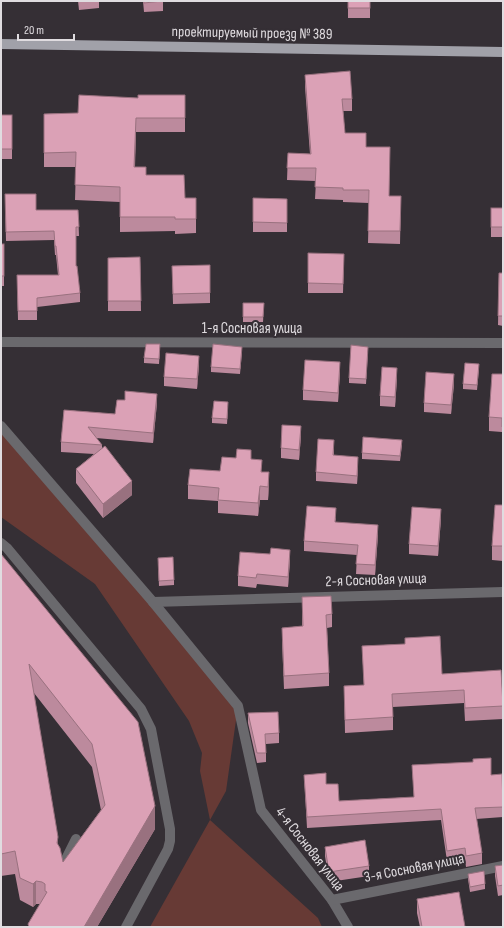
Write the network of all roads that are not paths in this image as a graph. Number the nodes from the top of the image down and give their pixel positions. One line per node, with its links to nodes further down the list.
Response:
1 (1, 44): 2 (main road, проектируемый проезд № 389)
2 (503, 52)
3 (1, 342): 4 (street, 1-я Сосновая улица)
4 (503, 343)
5 (1, 426): 8 (street, 4-я Сосновая улица)
6 (1, 543): 13 (street)
7 (503, 592): 8 (street, 2-я Сосновая улица)
8 (153, 602): 12 (street, 4-я Сосновая улица)
9 (76, 840): 10 (street)
10 (63, 864)
11 (503, 866): 12 (street, 3-я Сосновая улица)
12 (332, 900): 14 (street, 4-я Сосновая улица)
13 (126, 927)
14 (348, 927)

